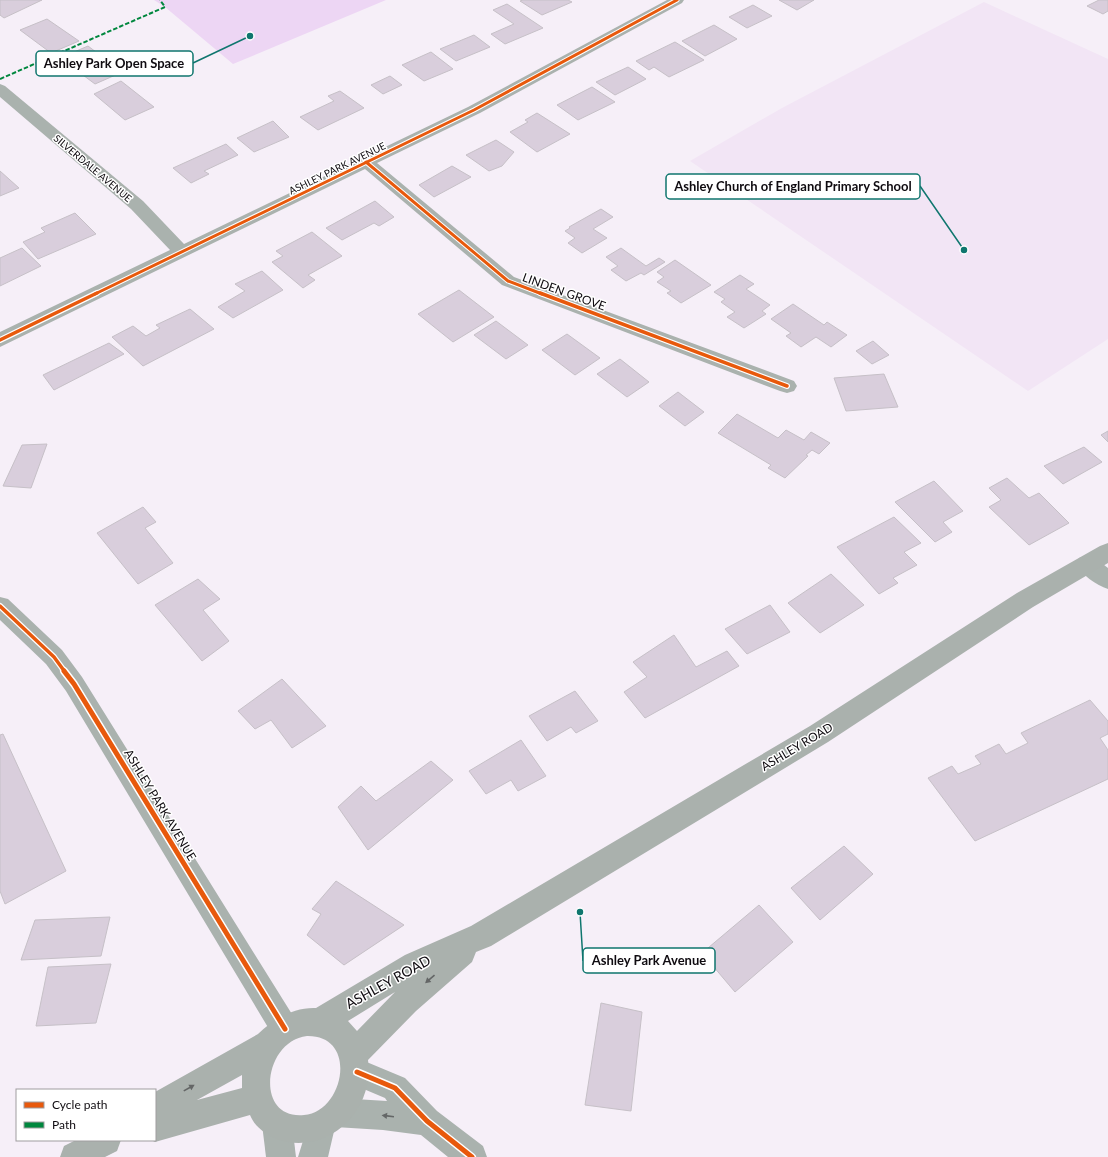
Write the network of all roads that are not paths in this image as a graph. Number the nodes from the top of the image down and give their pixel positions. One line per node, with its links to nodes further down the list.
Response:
1 (676, 0): 3 (street, ASHLEY PARK AVENUE)
2 (0, 89): 4 (street, SILVERDALE AVENUE)
3 (366, 162): 4 (street, ASHLEY PARK AVENUE); 6 (street, LINDEN GROVE)
4 (182, 252): 5 (street, ASHLEY PARK AVENUE)
5 (0, 340)
6 (787, 386)
7 (1108, 552): 8 (main road, ASHLEY ROAD)
8 (1087, 564): 9 (street); 11 (main road, ASHLEY ROAD)
9 (1108, 580)
10 (0, 606): 13 (street, ASHLEY PARK AVENUE)
11 (481, 936): 12 (main road, ASHLEY ROAD); 14 (main road, ASHLEY ROAD, one-way to 14)
12 (319, 1022): 13 (main road); 14 (main road)
13 (276, 1037): 15 (main road); 16 (main road, one-way to 13)
14 (355, 1063): 17 (main road); 18 (street)
15 (257, 1098): 19 (main road); 20 (main road)
16 (156, 1107)
17 (330, 1119): 18 (street, one-way to 17); 19 (main road); 24 (street)
18 (427, 1121): 25 (street)
19 (277, 1124): 23 (street)
20 (156, 1127)
21 (104, 1141): 22 (main road)
22 (75, 1157)
23 (281, 1157)
24 (313, 1157)
25 (472, 1157)

